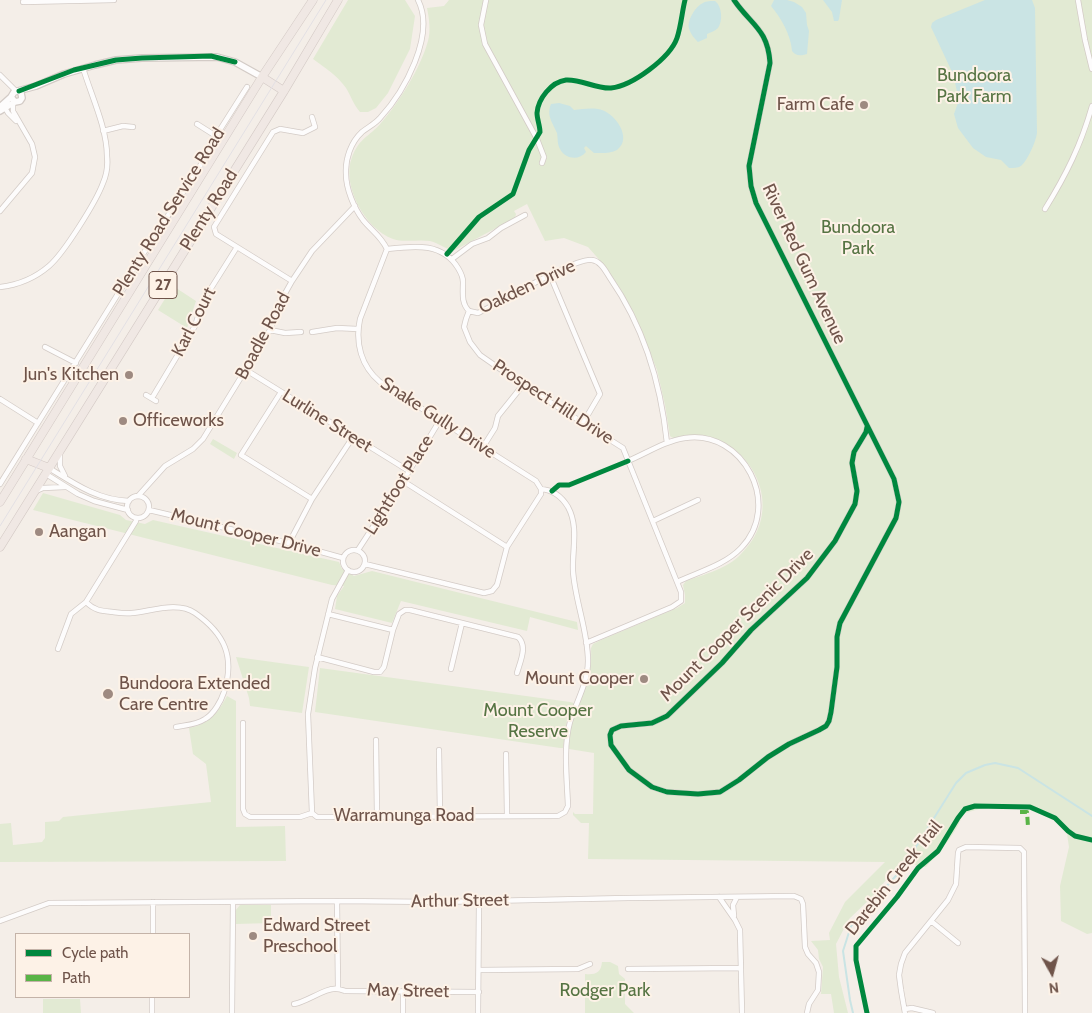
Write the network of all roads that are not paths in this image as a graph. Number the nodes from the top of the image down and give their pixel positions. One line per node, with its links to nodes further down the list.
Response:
1 (114, 0): 8 (street)
2 (313, 0): 12 (highway, Plenty Road / 27)
3 (338, 0): 14 (highway, Plenty Road / 27)
4 (418, 0): 27 (street)
5 (486, 0): 26 (street)
6 (734, 0): 54 (street, River Red Gum Avenue)
7 (1078, 0): 10 (street)
8 (23, 2)
9 (83, 68): 12 (street); 15 (street); 24 (street)
10 (1092, 69)
11 (2, 77): 15 (street)
12 (262, 77): 14 (highway); 16 (highway, Plenty Road / 27)
13 (246, 87): 19 (street, Plenty Road Service Road)
14 (284, 91): 58 (highway, Plenty Road / 27)
15 (15, 96): 18 (street); 22 (street)
16 (246, 104): 19 (street); 39 (highway, Plenty Road / 27)
17 (1092, 106): 28 (street)
18 (2, 107): 22 (street)
19 (234, 107): 25 (street, Plenty Road Service Road)
20 (312, 117): 31 (street)
21 (197, 124): 25 (street)
22 (20, 126): 29 (street)
23 (133, 127): 24 (street)
24 (103, 131): 36 (street)
25 (216, 136): 38 (street, Plenty Road Service Road)
26 (542, 162)
27 (355, 206): 32 (street); 35 (street, Boadle Road)
28 (1045, 209)
29 (0, 211)
30 (525, 216): 33 (street)
31 (237, 247): 35 (street); 49 (street, Karl Court)
32 (387, 249): 33 (street); 40 (street, Snake Gully Drive)
33 (452, 259): 37 (street, Prospect Hill Drive)
34 (550, 275): 37 (street, Oakden Drive); 53 (street); 56 (street, Oakden Drive)
35 (292, 282): 41 (street, Boadle Road)
36 (0, 287)
37 (469, 312): 47 (street, Prospect Hill Drive)
38 (104, 317): 39 (street, Plenty Road Service Road); 45 (street, Plenty Road Service Road)
39 (112, 321): 59 (highway, Plenty Road / 27)
40 (358, 329): 43 (street); 51 (street, Snake Gully Drive)
41 (270, 330): 42 (street); 46 (street, Boadle Road)
42 (301, 332)
43 (312, 332)
44 (44, 347): 45 (street)
45 (76, 363): 52 (street, Plenty Road Service Road)
46 (246, 370): 48 (street, Lurline Street); 66 (street, Boadle Road)
47 (523, 385): 53 (street, Prospect Hill Drive); 57 (street)
48 (281, 392): 55 (street, Lurline Street); 71 (street)
49 (146, 394)
50 (0, 399): 52 (street)
51 (440, 420): 57 (street, Snake Gully Drive); 62 (street, Lightfoot Place)
52 (38, 423): 65 (street, Plenty Road Service Road)
53 (584, 423): 60 (street, Prospect Hill Drive)
54 (867, 427): 54 (street, Mount Cooper Scenic Drive)
55 (353, 437): 62 (street, Lurline Street); 71 (street)
56 (667, 443): 60 (street); 87 (street)
57 (483, 447): 68 (street, Snake Gully Drive)
58 (62, 449): 61 (highway, Plenty Road / 27); 63 (street)
59 (26, 459): 61 (highway); 72 (highway, Plenty Road / 27)
60 (628, 461): 79 (street, Prospect Hill Drive)
61 (48, 471): 63 (street); 67 (street); 69 (highway, Plenty Road / 27)
62 (409, 471): 64 (street, Lightfoot Place)
63 (68, 480): 75 (street)
64 (403, 481): 82 (street); 83 (street, Lightfoot Place)
65 (0, 484)
66 (149, 484): 70 (street, Boadle Road); 73 (street)
67 (66, 487): 69 (street); 76 (street)
68 (541, 489): 82 (street); 92 (street, Snake Gully Drive)
69 (35, 492): 81 (highway, Plenty Road / 27)
70 (138, 496): 73 (street); 75 (street)
71 (312, 499): 80 (street)
72 (0, 500)
73 (147, 500): 77 (street)
74 (698, 500): 79 (street)
75 (130, 501): 76 (street)
76 (128, 510): 78 (street)
77 (149, 510): 78 (street); 80 (street, Mount Cooper Drive)
78 (136, 518): 88 (street)
79 (653, 521): 87 (street, Prospect Hill Drive)
80 (290, 543): 84 (street, Mount Cooper Drive)
81 (0, 547)
82 (507, 547): 85 (street)
83 (358, 550): 84 (street); 85 (street)
84 (343, 558): 86 (street)
85 (365, 564): 86 (street)
86 (348, 570): 89 (street)
87 (677, 582): 92 (street, Prospect Hill Drive)
88 (86, 602): 93 (street); 98 (street)
89 (328, 614): 91 (street); 94 (street)
90 (462, 623): 91 (street); 95 (street); 96 (street)
91 (392, 630): 94 (street)
92 (586, 643): 102 (street, Snake Gully Drive)
93 (58, 649)
94 (317, 657): 103 (street)
95 (451, 669)
96 (517, 673)
97 (242, 723): 103 (street, Warramunga Road)
98 (176, 727)
99 (376, 740): 105 (street)
100 (439, 750): 106 (street)
101 (506, 754): 104 (street)
102 (565, 812): 104 (street, Warramunga Road)
103 (312, 813): 105 (street, Warramunga Road)
104 (507, 815): 106 (street, Warramunga Road)
105 (377, 816): 106 (street, Warramunga Road)
106 (440, 816)
107 (719, 897): 108 (street, Arthur Street); 110 (street, Arthur Street); 113 (street)
108 (737, 897): 113 (street); 133 (street, Arthur Street)
109 (337, 901): 110 (street, Arthur Street); 112 (street, Arthur Street); 122 (street)
110 (478, 901): 121 (street)
111 (153, 902): 112 (street, Arthur Street); 114 (street, Arthur Street); 116 (street)
112 (233, 902): 129 (street)
113 (735, 920): 119 (street)
114 (0, 921)
115 (931, 921): 117 (street); 127 (street); 135 (street)
116 (153, 933)
117 (958, 943)
118 (590, 964): 121 (street)
119 (741, 968): 120 (street); 132 (street)
120 (628, 969)
121 (479, 970): 124 (street)
122 (338, 988): 123 (street, May Street); 126 (street)
123 (404, 991): 124 (street, May Street); 130 (street)
124 (479, 992): 131 (street)
125 (152, 998): 128 (street)
126 (294, 1004)
127 (905, 1011): 134 (street)
128 (152, 1013)
129 (232, 1013)
130 (403, 1013)
131 (478, 1013)
132 (742, 1013)
133 (808, 1013)
134 (933, 1013)
135 (1025, 1013)

